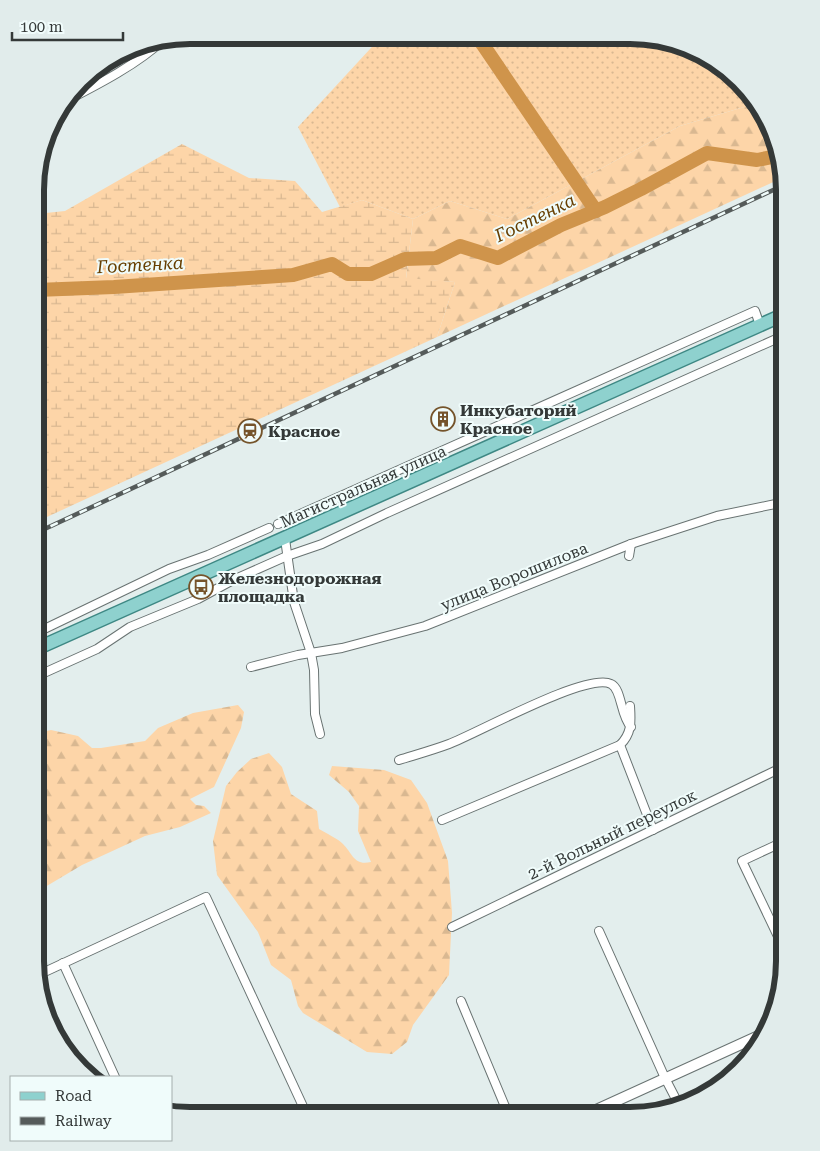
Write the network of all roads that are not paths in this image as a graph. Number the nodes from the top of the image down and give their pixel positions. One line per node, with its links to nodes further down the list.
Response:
1 (153, 49): 2 (street)
2 (81, 93)
3 (776, 318): 4 (main road, Магистральная улица)
4 (760, 325): 7 (street); 9 (main road, Магистральная улица)
5 (776, 339): 11 (street)
6 (776, 504): 10 (street, улица Ворошилова)
7 (278, 524)
8 (269, 528): 13 (street)
9 (285, 539): 11 (street); 14 (main road, Магистральная улица)
10 (631, 544): 12 (street); 15 (street, улица Ворошилова)
11 (287, 556): 15 (street); 17 (street)
12 (629, 556)
13 (44, 629)
14 (44, 645)
15 (311, 653): 16 (street, улица Ворошилова); 20 (street)
16 (251, 666)
17 (44, 673)
18 (630, 706): 19 (street)
19 (631, 727): 21 (street); 22 (street)
20 (320, 734)
21 (620, 745): 24 (street); 25 (street)
22 (399, 760)
23 (776, 770): 25 (street, 2-й Вольный переулок)
24 (442, 820)
25 (653, 830): 27 (street, 2-й Вольный переулок)
26 (776, 845): 29 (street)
27 (452, 927)
28 (599, 931): 35 (street)
29 (776, 932)
30 (63, 963): 31 (street); 34 (street); 37 (street)
31 (45, 972)
32 (461, 1001): 38 (street)
33 (754, 1038): 35 (street)
34 (115, 1076)
35 (665, 1078): 36 (street); 39 (street)
36 (676, 1099)
37 (303, 1107)
38 (505, 1107)
39 (602, 1107)

